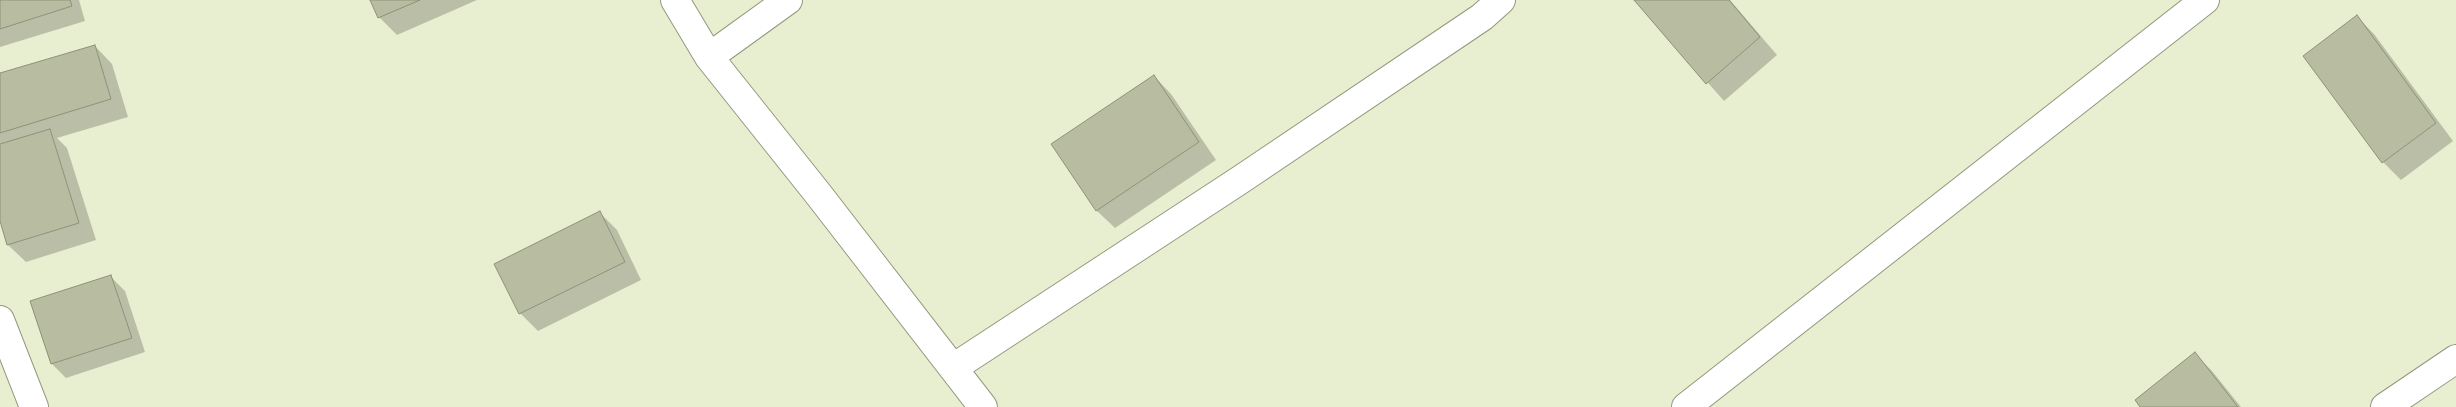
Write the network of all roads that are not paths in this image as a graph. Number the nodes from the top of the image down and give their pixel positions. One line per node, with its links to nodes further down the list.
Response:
1 (675, 0): 5 (street)
2 (788, 0): 5 (street)
3 (1502, 0): 8 (street)
4 (2205, 0): 11 (street)
5 (709, 57): 8 (street)
6 (0, 320): 9 (street)
7 (2456, 358): 12 (street)
8 (953, 368): 10 (street)
9 (34, 407)
10 (983, 407)
11 (1686, 407)
12 (2385, 407)

